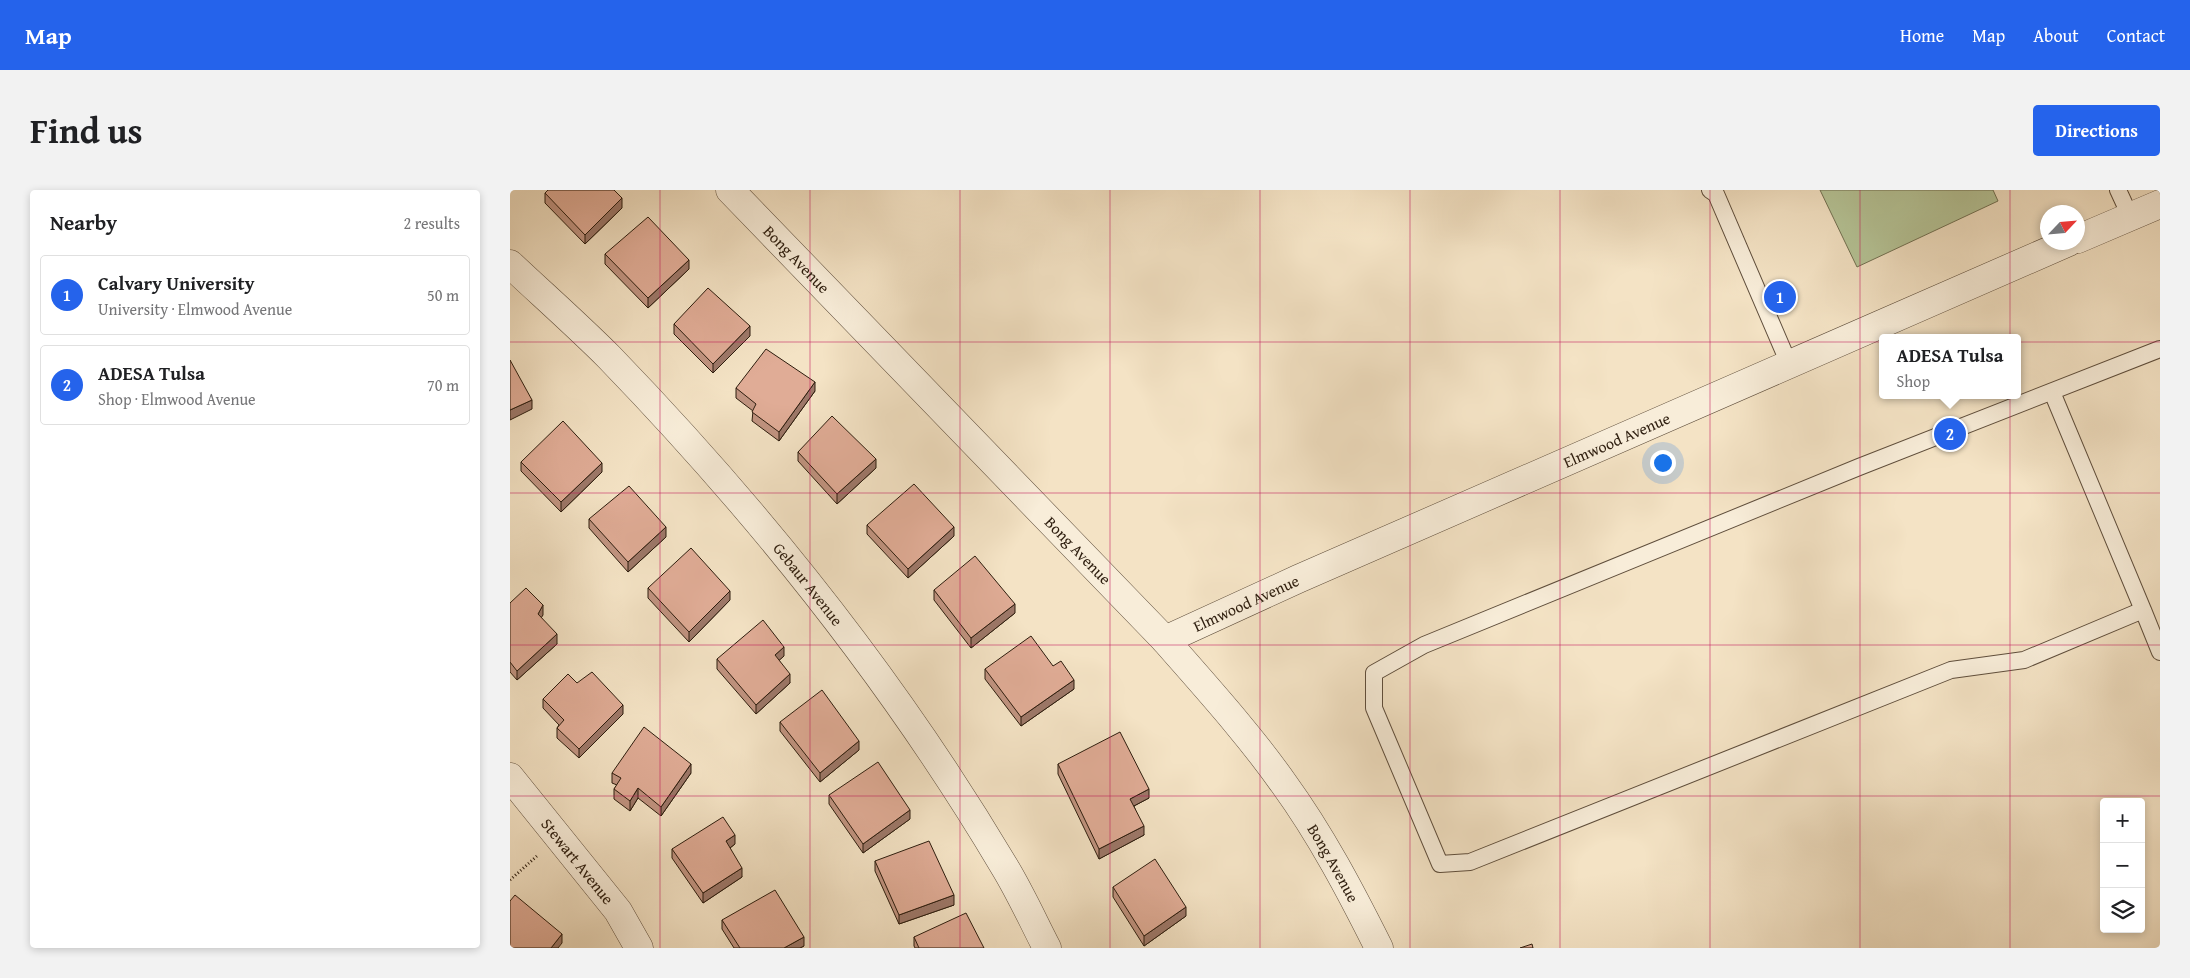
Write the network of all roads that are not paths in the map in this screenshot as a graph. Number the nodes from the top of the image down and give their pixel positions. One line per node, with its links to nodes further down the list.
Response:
1 (730, 190): 13 (street, Bong Avenue)
2 (1710, 190): 10 (lane)
3 (2118, 190): 5 (lane)
4 (2160, 204): 5 (street)
5 (2130, 216): 6 (street)
6 (2085, 236)
7 (2051, 250): 10 (street, Elmwood Avenue)
8 (510, 264): 17 (street, Gebaur Avenue)
9 (2160, 349): 11 (lane)
10 (1789, 364): 13 (street, Elmwood Avenue)
11 (2052, 392): 12 (lane); 12 (lane)
12 (2143, 610): 14 (lane)
13 (1165, 640): 18 (street, Bong Avenue)
14 (2160, 652)
15 (510, 777): 16 (street, Stewart Avenue)
16 (639, 948)
17 (1047, 948)
18 (1379, 948)

